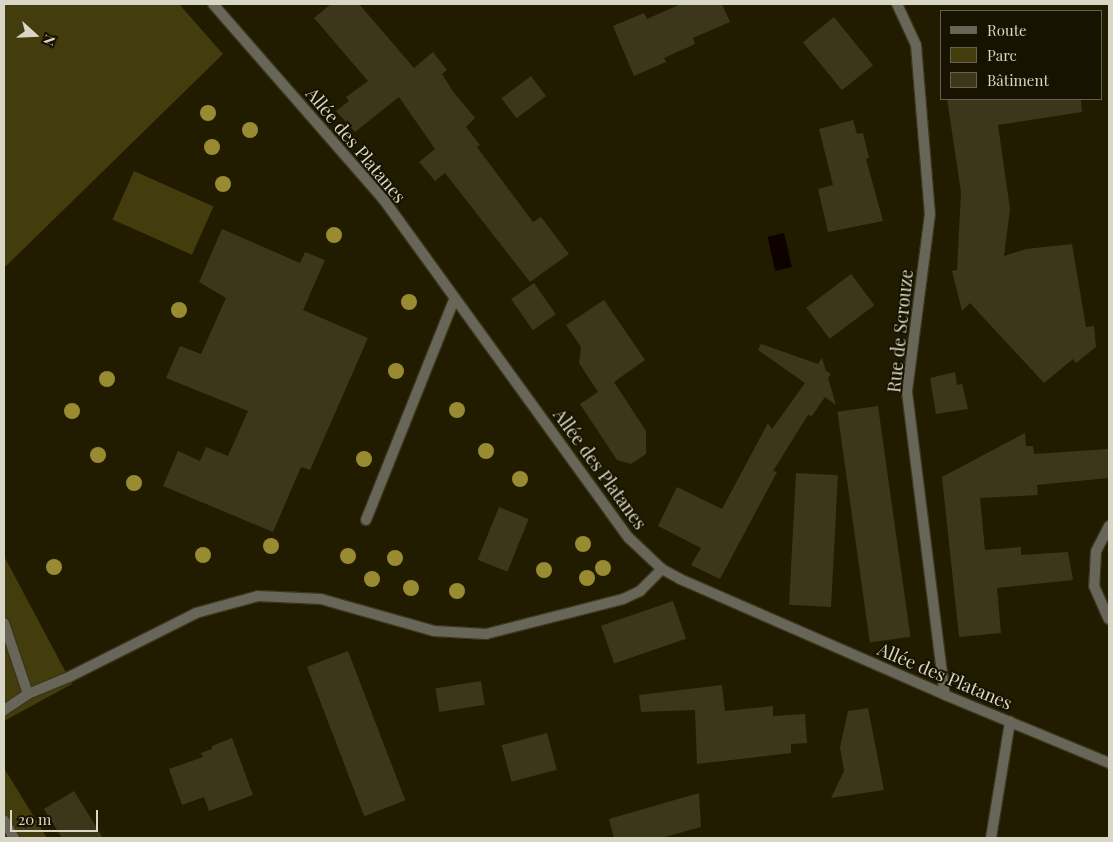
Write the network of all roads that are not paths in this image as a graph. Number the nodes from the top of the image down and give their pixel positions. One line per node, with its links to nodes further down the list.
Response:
1 (213, 4): 3 (street, Allée des Platanes)
2 (897, 4): 10 (street, Rue de Scrouze)
3 (455, 298): 4 (street); 6 (street, Allée des Platanes)
4 (366, 520)
5 (1109, 526): 7 (street)
6 (662, 569): 9 (street); 10 (street, Allée des Platanes)
7 (1109, 619)
8 (4, 623): 9 (street)
9 (28, 694): 11 (street)
10 (945, 695): 12 (street, Allée des Platanes)
11 (4, 710)
12 (1010, 722): 13 (street, Allée des Platanes); 16 (street)
13 (1109, 763)
14 (4, 820): 15 (street)
15 (14, 838)
16 (991, 838)

